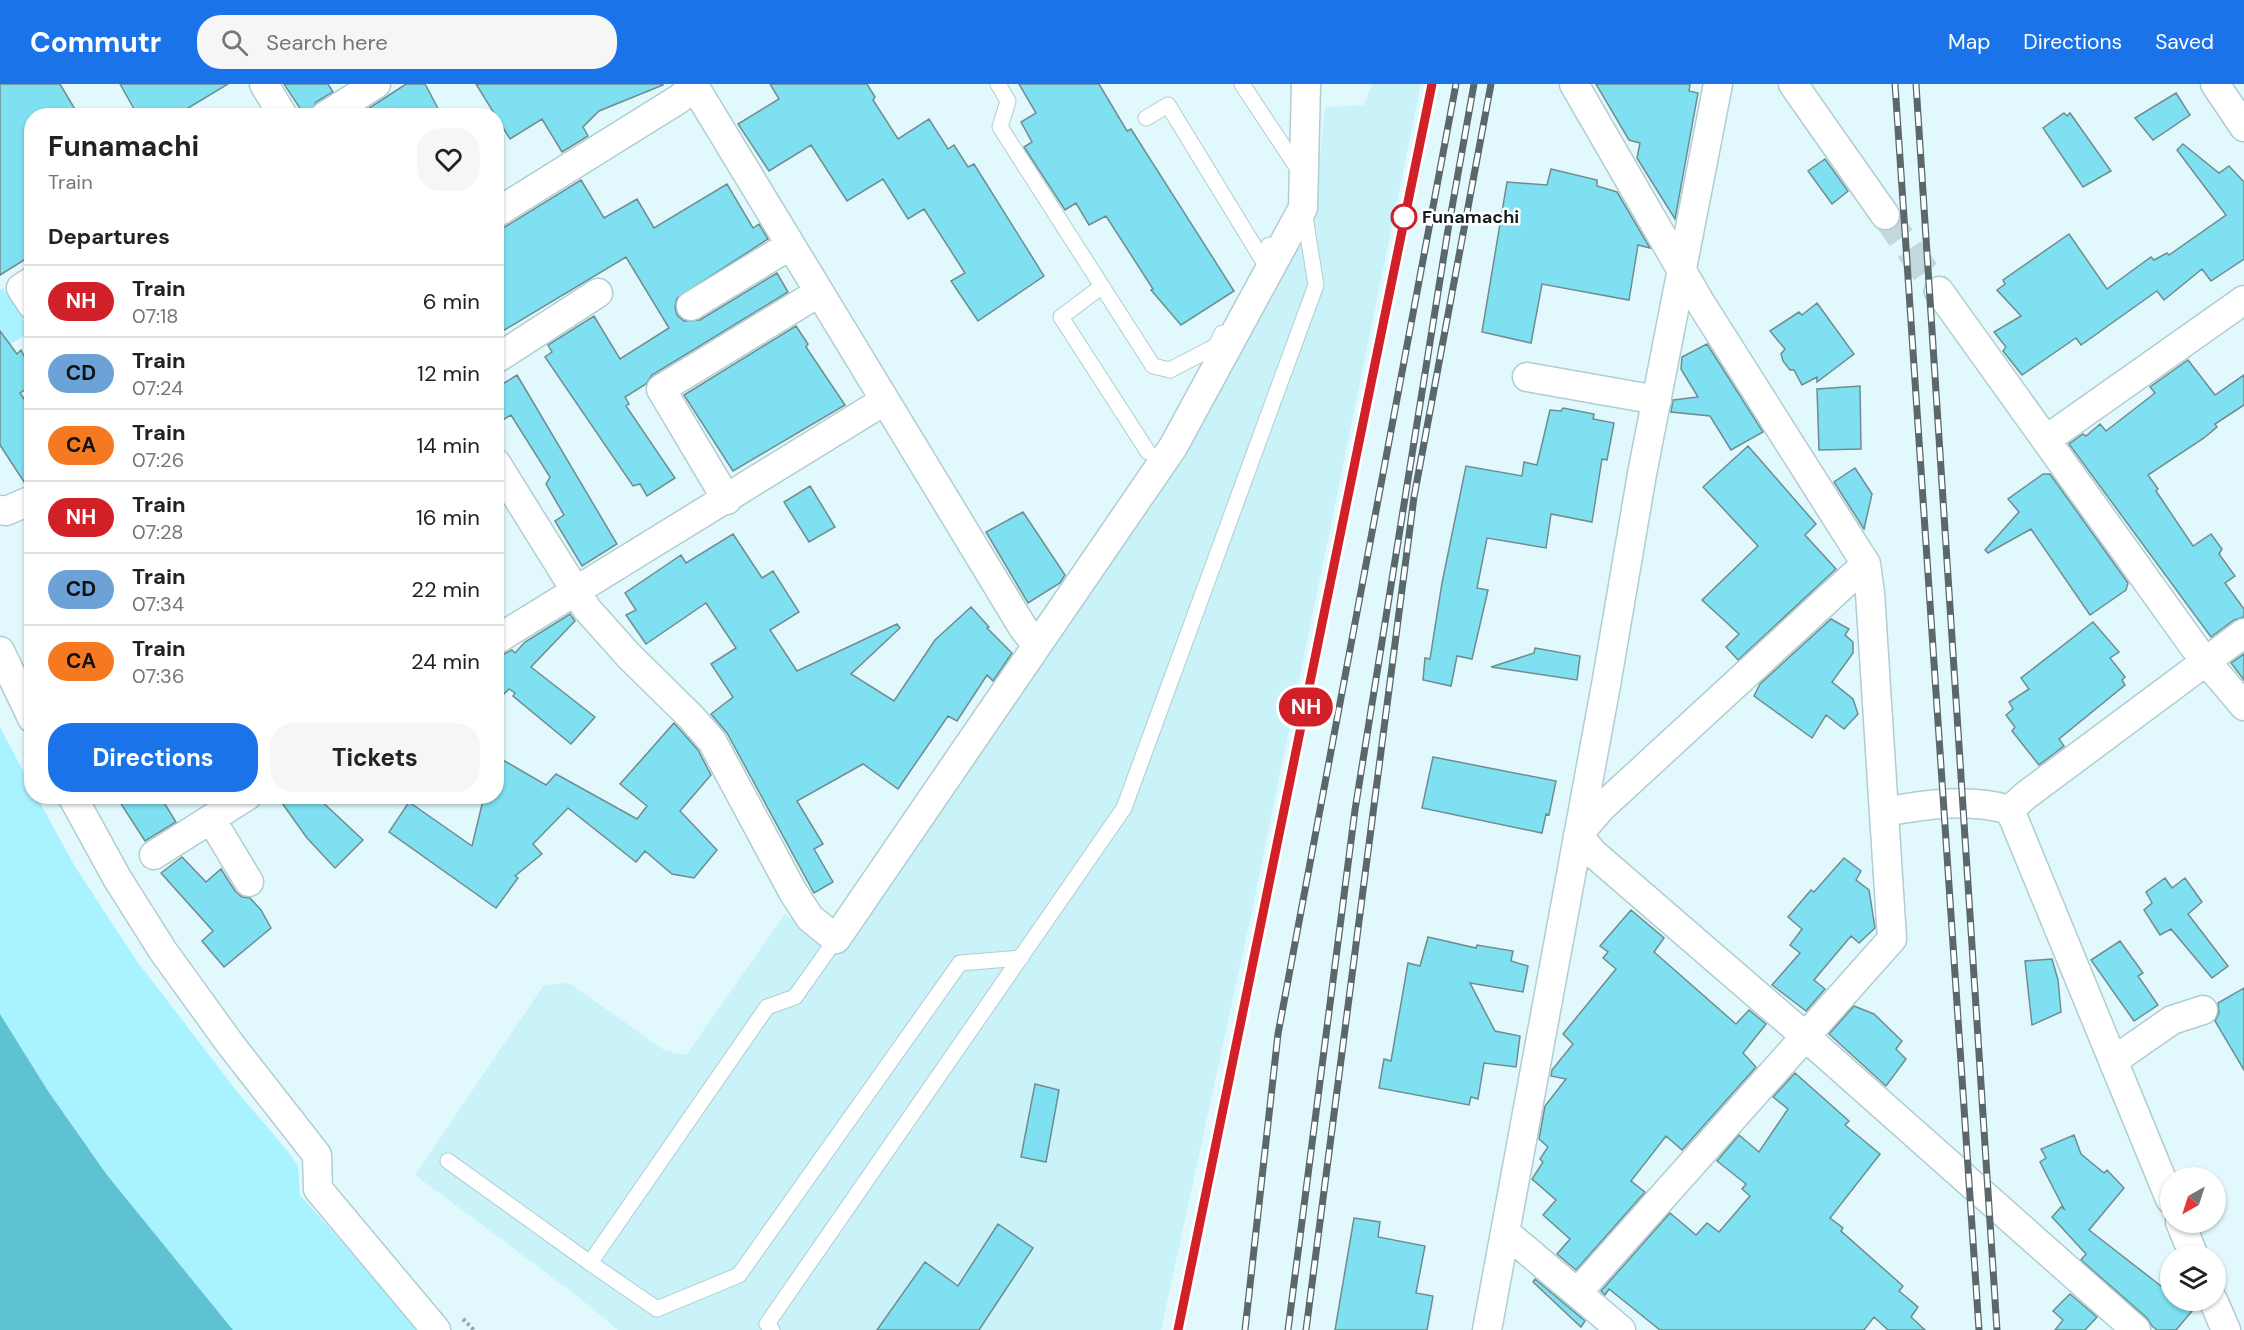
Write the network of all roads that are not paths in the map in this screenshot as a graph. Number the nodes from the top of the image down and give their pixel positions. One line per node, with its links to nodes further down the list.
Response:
1 (264, 84): 11 (street)
2 (376, 84): 12 (street)
3 (694, 84): 16 (street); 18 (street)
4 (998, 84): 21 (lane)
5 (1242, 84): 15 (lane)
6 (1306, 84): 15 (street)
7 (1574, 84): 20 (street)
8 (1718, 84): 20 (street)
9 (1793, 84): 17 (street)
10 (2215, 84): 14 (street)
11 (279, 108)
12 (338, 108)
13 (1146, 118): 19 (lane)
14 (2244, 127)
15 (1303, 192): 19 (lane); 41 (street); 55 (lane)
16 (504, 208)
17 (1885, 215)
18 (789, 246): 24 (street); 26 (street)
19 (1262, 259): 21 (lane)
20 (1682, 273): 29 (street); 37 (street)
21 (1101, 287): 32 (lane)
22 (1939, 291): 31 (street)
23 (598, 293): 27 (street)
24 (818, 293): 30 (street); 34 (street)
25 (2244, 300): 31 (street)
26 (691, 306)
27 (504, 354)
28 (1527, 377): 29 (street)
29 (1657, 400): 51 (street)
30 (884, 401): 34 (street); 41 (street)
31 (2047, 439): 43 (street)
32 (1148, 453)
33 (504, 476): 38 (street)
34 (727, 501): 38 (street)
35 (24, 503): 36 (street)
36 (0, 510)
37 (1866, 564): 49 (street); 51 (street)
38 (576, 591): 40 (street); 54 (street)
39 (2244, 633): 43 (street)
40 (504, 635)
41 (1036, 645): 54 (street)
42 (0, 651): 44 (street)
43 (2207, 659): 45 (street); 48 (street)
44 (24, 701)
45 (2244, 706)
46 (76, 804): 65 (street)
47 (234, 804): 50 (street)
48 (2010, 810): 49 (street); 58 (street)
49 (1885, 812): 57 (street)
50 (211, 819): 52 (street); 53 (street)
51 (1578, 835): 57 (street); 61 (street)
52 (154, 855)
53 (249, 882)
54 (836, 939): 62 (lane)
55 (1022, 958): 62 (lane); 66 (lane)
56 (2203, 1010): 58 (street)
57 (1804, 1035): 63 (street); 69 (street)
58 (2113, 1061): 60 (street)
59 (448, 1161): 62 (lane)
60 (2160, 1175)
61 (1505, 1232): 63 (street); 67 (street)
62 (590, 1263)
63 (1578, 1292): 68 (street)
64 (2218, 1311): 70 (street)
65 (436, 1330)
66 (772, 1330)
67 (1487, 1330)
68 (1621, 1330)
69 (2136, 1330)
70 (2226, 1330)

